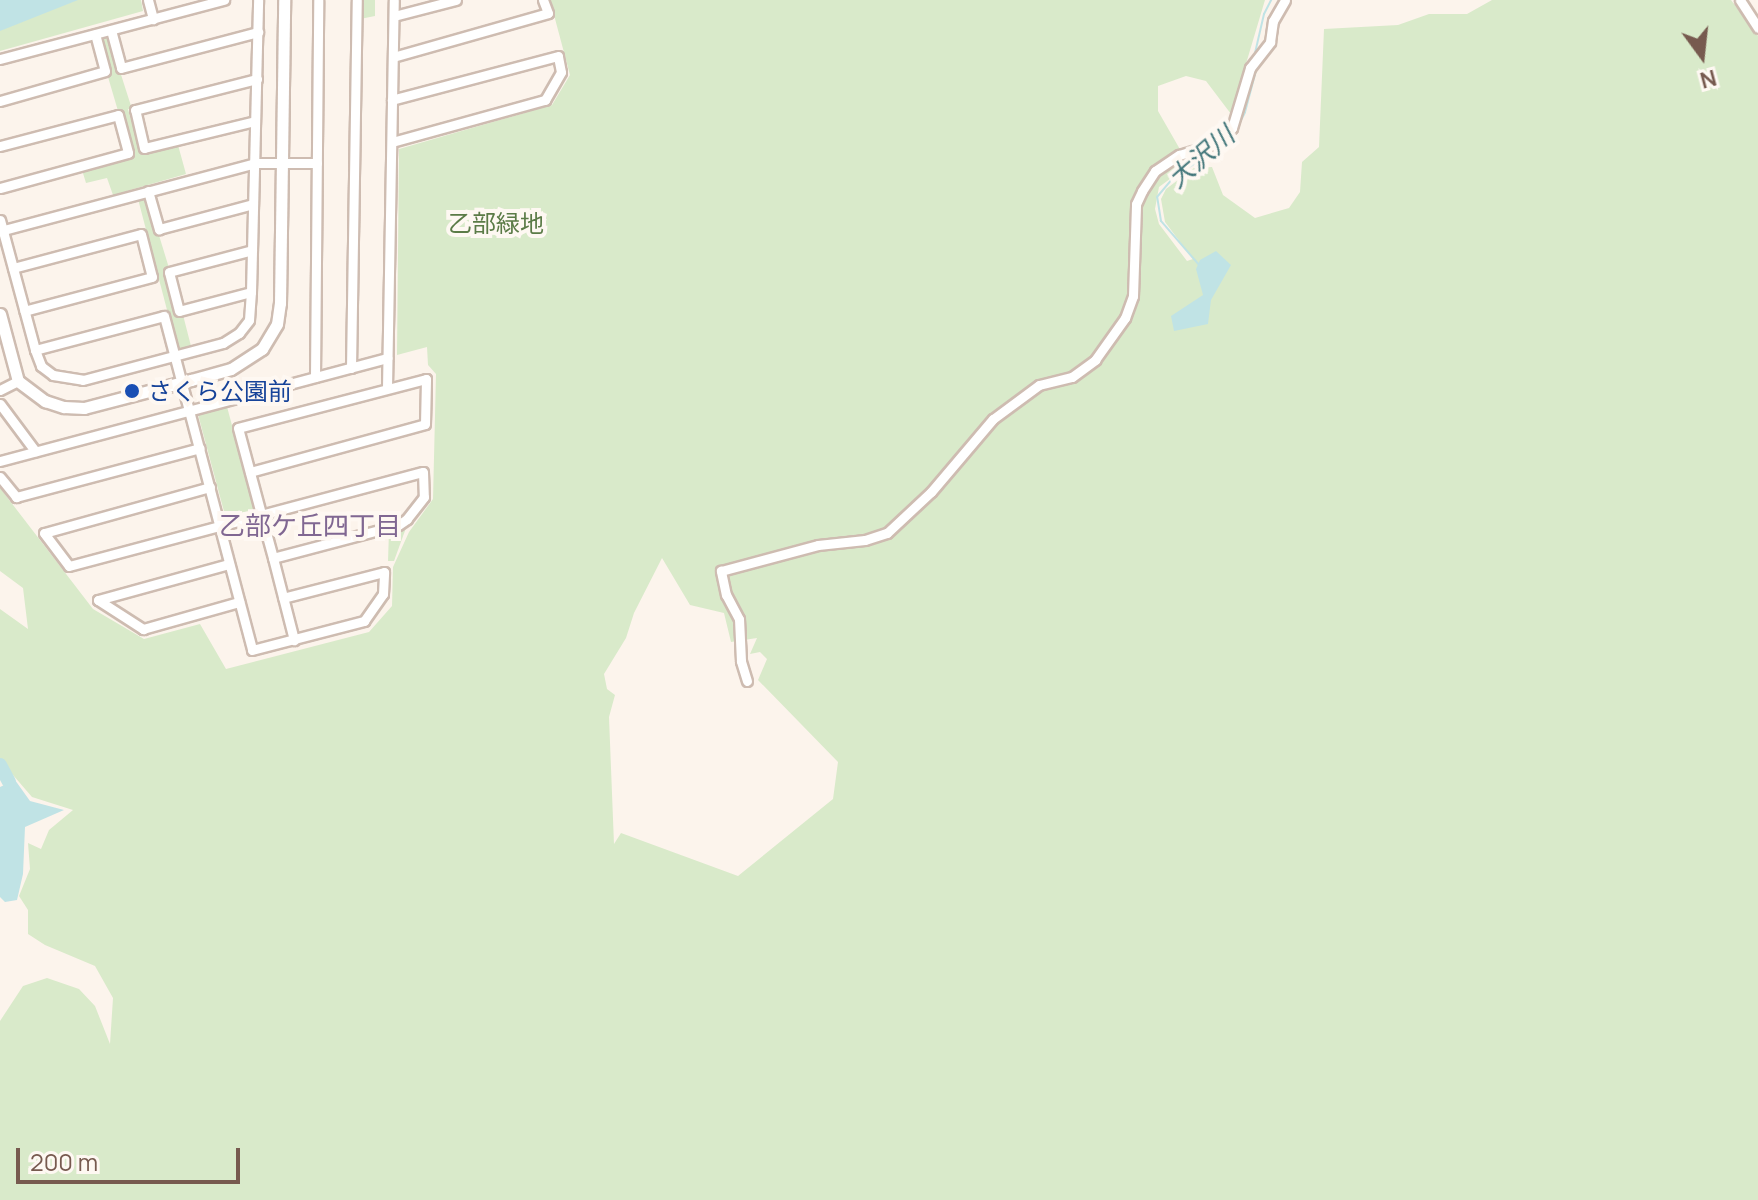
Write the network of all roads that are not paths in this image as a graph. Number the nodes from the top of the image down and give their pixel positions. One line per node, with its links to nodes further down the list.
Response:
1 (148, 0): 13 (street)
2 (221, 0): 13 (street)
3 (258, 0): 16 (street)
4 (284, 0): 27 (street)
5 (318, 0): 28 (street)
6 (357, 0): 41 (street)
7 (394, 0): 12 (street)
8 (456, 0): 12 (street)
9 (543, 0): 18 (street)
10 (1285, 0): 62 (street)
11 (1740, 0): 14 (street)
12 (394, 16): 18 (street)
13 (153, 19): 15 (street)
14 (1758, 28)
15 (111, 30): 16 (street); 17 (street)
16 (258, 32): 20 (street)
17 (95, 34): 19 (street); 22 (street)
18 (393, 57): 21 (street)
19 (0, 59)
20 (257, 79): 23 (street); 23 (street)
21 (392, 100): 24 (street); 24 (street)
22 (0, 101)
23 (255, 121): 26 (street)
24 (392, 142): 40 (street)
25 (0, 146): 29 (street)
26 (255, 163): 27 (street); 30 (street); 31 (street)
27 (282, 163): 28 (street); 44 (street)
28 (317, 163): 42 (street)
29 (0, 188)
30 (148, 191): 31 (street); 32 (street)
31 (253, 204): 33 (street)
32 (1, 227): 34 (street)
33 (252, 250): 35 (street); 35 (street)
34 (13, 268): 36 (street); 36 (street)
35 (251, 292): 39 (street)
36 (24, 311): 38 (street)
37 (0, 314): 43 (street)
38 (35, 350): 39 (street); 39 (street)
39 (175, 356): 44 (street)
40 (388, 358): 41 (street); 45 (street)
41 (351, 368): 42 (street)
42 (315, 377): 48 (street)
43 (18, 381): 44 (street); 46 (street)
44 (187, 381): 48 (street)
45 (387, 388): 52 (street); 52 (street)
46 (0, 390)
47 (0, 404): 50 (street)
48 (189, 409): 49 (street); 50 (street)
49 (200, 448): 53 (street); 54 (street)
50 (35, 451): 51 (street)
51 (0, 461)
52 (250, 472): 55 (street)
53 (0, 477)
54 (210, 487): 56 (street); 56 (street)
55 (261, 514): 56 (street); 57 (street); 57 (street)
56 (220, 526): 58 (street)
57 (273, 558): 59 (street)
58 (229, 564): 60 (street); 60 (street)
59 (283, 598): 61 (street); 61 (street)
60 (239, 602): 61 (street)
61 (294, 640)
62 (747, 681)

